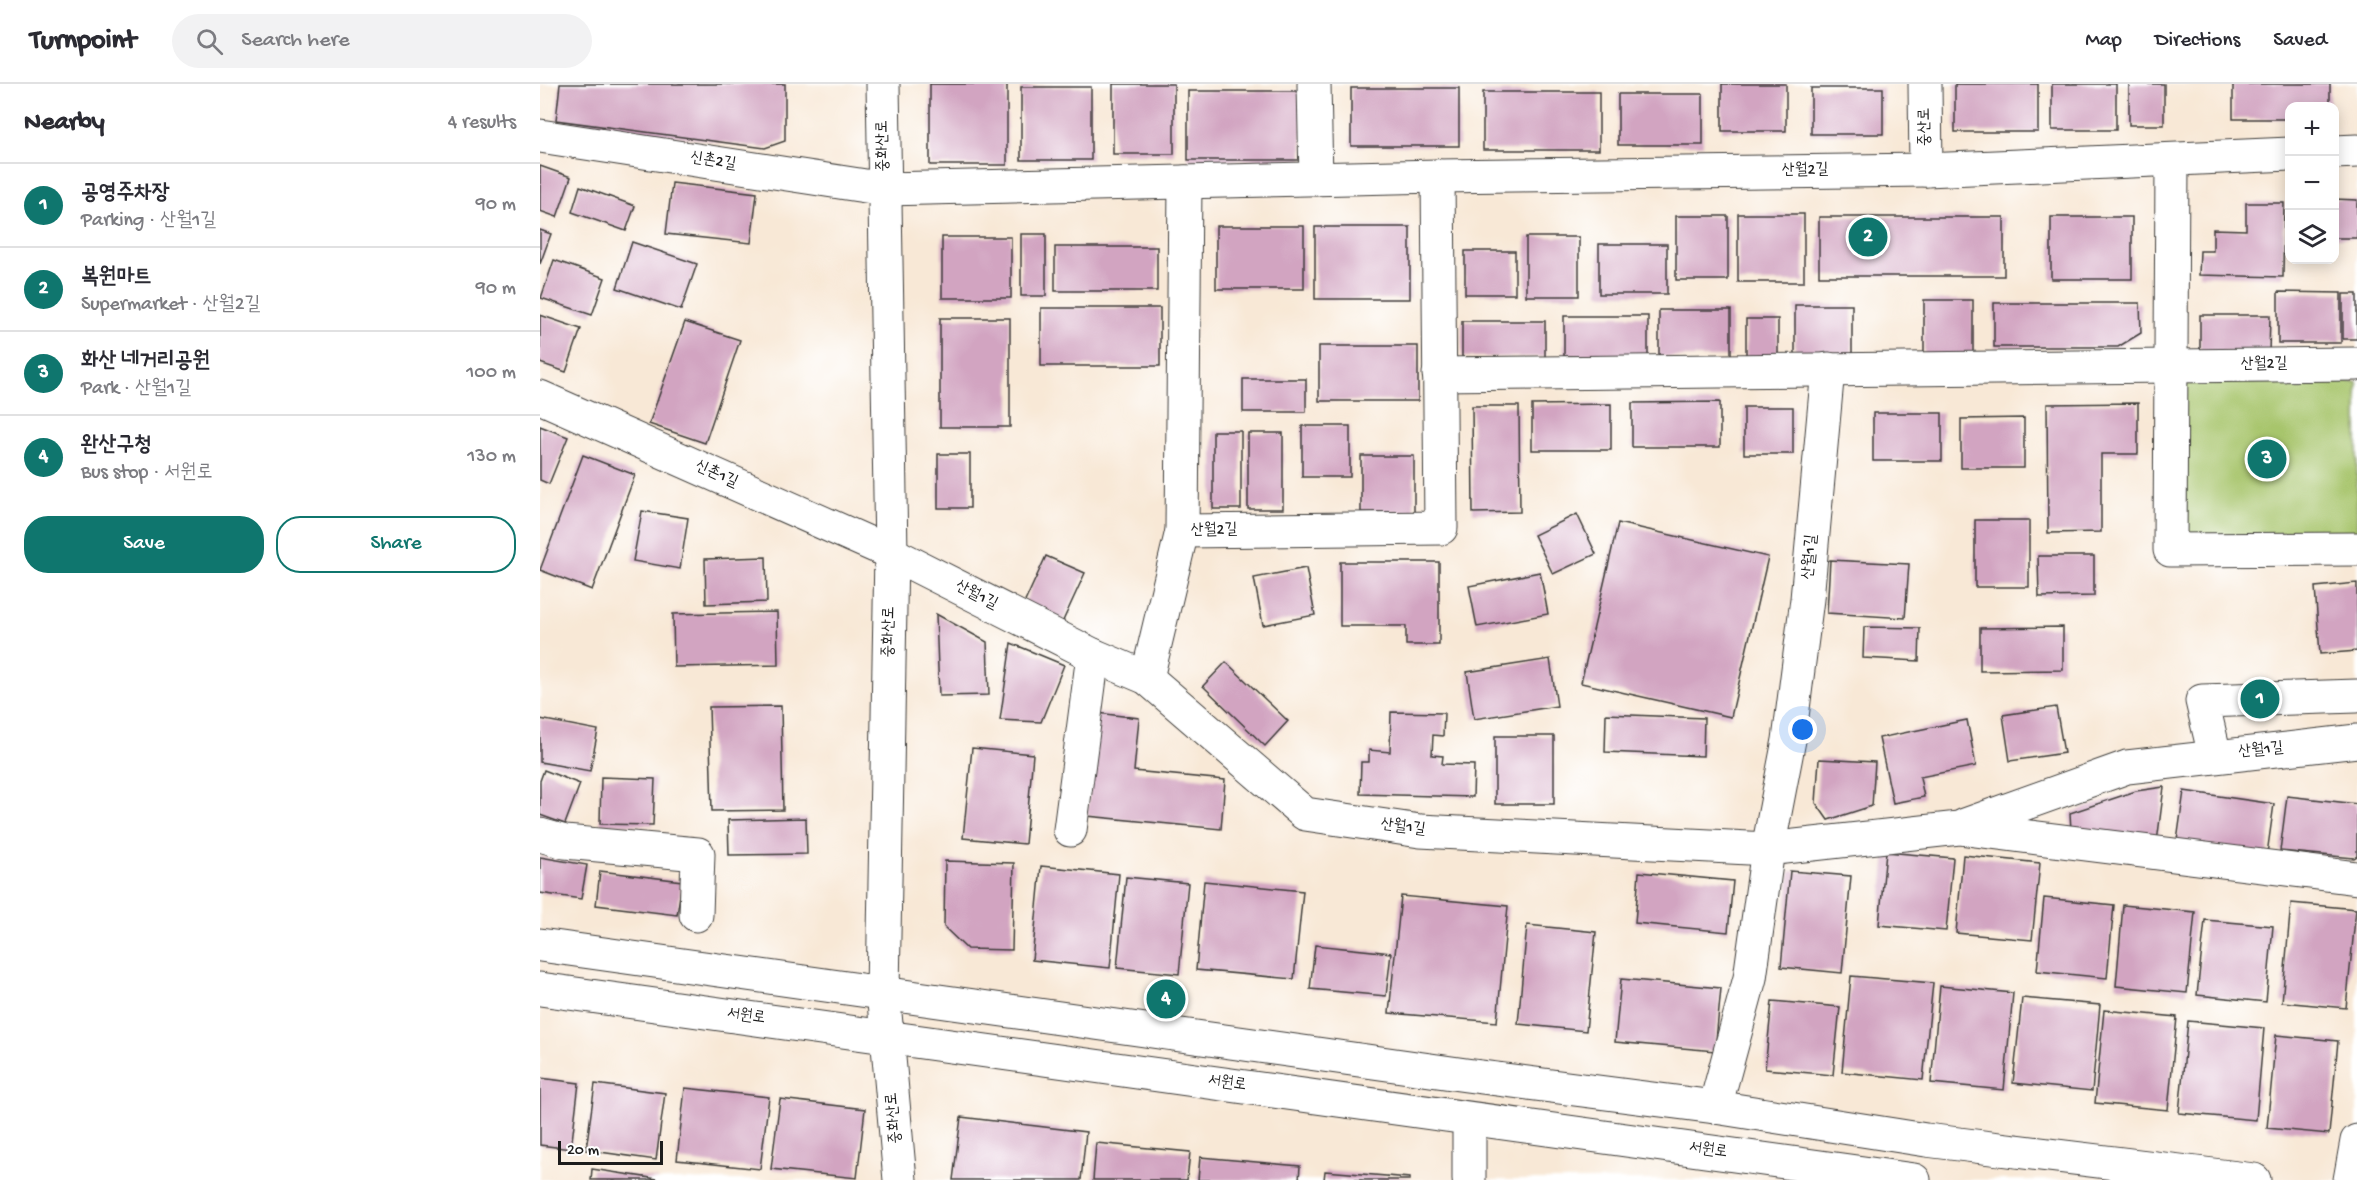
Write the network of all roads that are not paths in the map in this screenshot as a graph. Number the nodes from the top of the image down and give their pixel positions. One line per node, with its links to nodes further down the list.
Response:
1 (883, 84): 13 (street, 중화산로)
2 (1314, 84): 11 (street)
3 (1925, 84): 9 (street, 중산로)
4 (540, 136): 13 (street, 신촌2길)
5 (2357, 151): 6 (street)
6 (2339, 152)
7 (2285, 154): 8 (street, 산월2길)
8 (2172, 160): 9 (street, 산월2길); 15 (street)
9 (1926, 170): 10 (street, 산월2길)
10 (1438, 176): 11 (street, 산월2길); 17 (street, 산월2길)
11 (1316, 179): 12 (street, 산월2길)
12 (1185, 182): 13 (street, 산월2길); 19 (street, 산월2길)
13 (885, 189): 21 (street, 중화산로)
14 (2357, 364): 15 (street, 산월2길)
15 (2171, 366): 16 (street, 산월2길); 20 (street)
16 (1828, 369): 17 (street, 산월2길); 30 (street, 산월1길)
17 (1439, 374): 19 (street, 산월2길)
18 (540, 396): 21 (street, 신촌1길)
19 (1182, 531): 23 (street)
20 (2357, 549)
21 (891, 553): 22 (street, 산월1길); 35 (street, 중화산로)
22 (1093, 655): 23 (street, 산월1길); 28 (street)
23 (1147, 678): 30 (street, 산월1길)
24 (2357, 696): 26 (street)
25 (2357, 741): 26 (street, 산월1길)
26 (2215, 756): 27 (street, 산월1길)
27 (1959, 828): 30 (street, 산월1길); 31 (street, 산월1길)
28 (1070, 830)
29 (540, 835): 32 (street)
30 (1768, 849): 37 (street, 산월1길)
31 (2357, 878)
32 (696, 915)
33 (540, 945): 35 (street)
34 (540, 989): 36 (street, 서원로)
35 (883, 991): 36 (street, 중화산로); 37 (street)
36 (887, 1036): 41 (street, 중화산로); 43 (street, 서원로)
37 (1715, 1107): 39 (street)
38 (1469, 1134): 42 (street)
39 (1926, 1140): 43 (street); 44 (street)
40 (2357, 1141): 45 (street)
41 (900, 1180)
42 (1470, 1180)
43 (1915, 1180)
44 (2254, 1180)
45 (2350, 1180)

